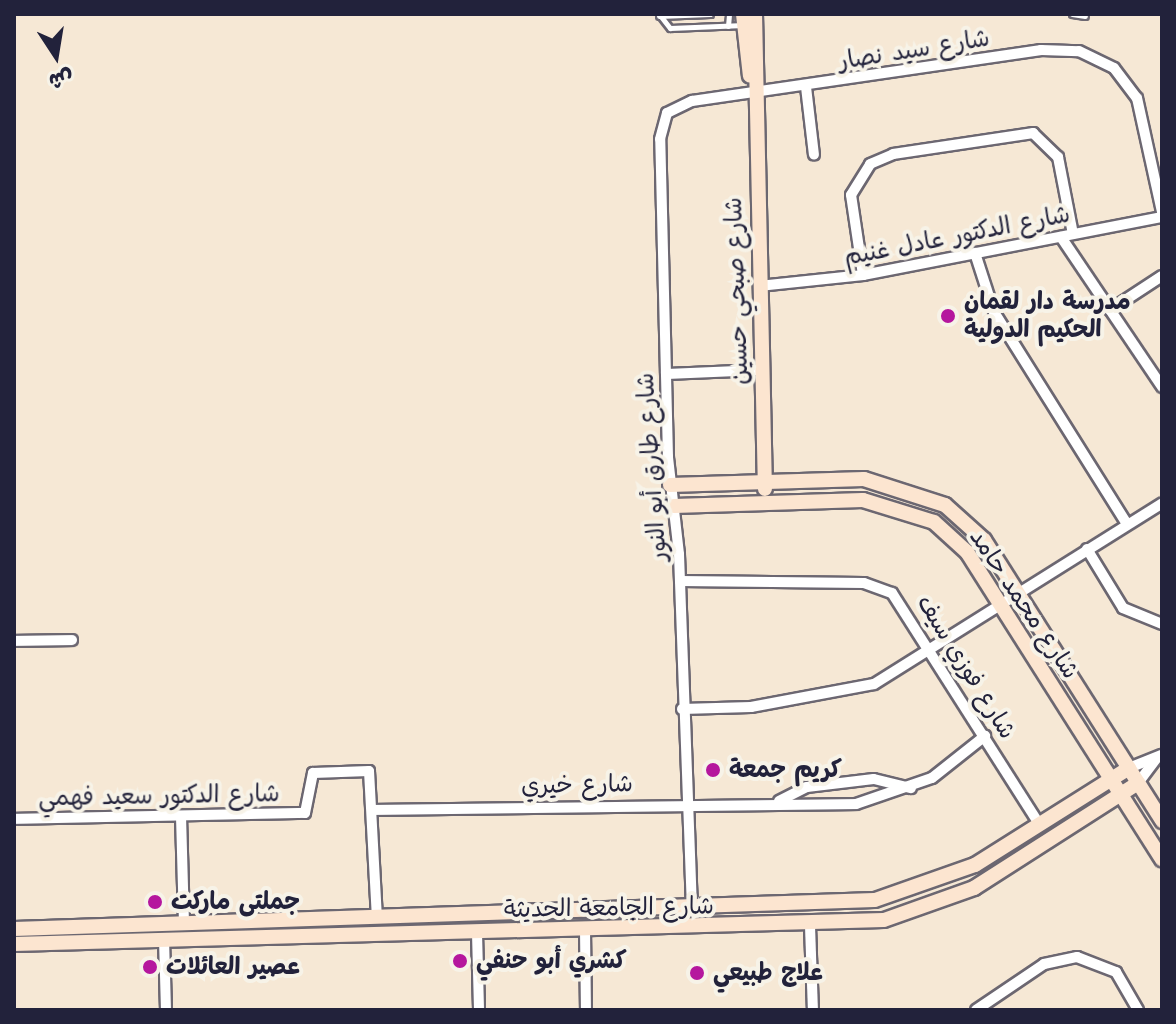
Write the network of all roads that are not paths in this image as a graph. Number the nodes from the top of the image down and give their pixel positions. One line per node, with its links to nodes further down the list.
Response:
1 (710, 14): 5 (lane)
2 (729, 14): 8 (lane)
3 (755, 14): 9 (street, شارع صبحي حسين)
4 (1072, 14): 6 (lane)
5 (659, 15): 8 (lane)
6 (1085, 16)
7 (743, 20): 8 (lane); 9 (street, شارع صبحي حسين)
8 (728, 26)
9 (753, 87): 10 (street, شارع سيد نصار); 18 (street, شارع صبحي حسين); 21 (street, شارع طارق أبو النور)
10 (806, 87): 11 (street); 12 (street, شارع سيد نصار)
11 (814, 155)
12 (1162, 214): 13 (street, شارع الدكتور عادل غنيم)
13 (1073, 234): 14 (street, شارع الدكتور عادل غنيم); 16 (street)
14 (1061, 237): 15 (street, شارع الدكتور عادل غنيم); 19 (street)
15 (975, 253): 16 (street, شارع الدكتور عادل غنيم); 28 (street)
16 (863, 275): 18 (street, شارع الدكتور عادل غنيم)
17 (1162, 276): 19 (street)
18 (759, 286): 20 (street, شارع صبحي حسين)
19 (1110, 310): 22 (street)
20 (761, 370): 21 (street); 23 (street, شارع صبحي حسين)
21 (666, 374): 24 (street, شارع طارق أبو النور)
22 (1162, 387)
23 (765, 482): 24 (street, شارع محمد حامد); 25 (street, شارع صبحي حسين); 31 (street, شارع محمد حامد)
24 (670, 485): 27 (street, شارع طارق أبو النور)
25 (765, 502): 27 (street, شارع محمد حامد); 32 (street, شارع محمد حامد)
26 (1162, 503): 28 (street)
27 (674, 506): 30 (street, شارع طارق أبو النور)
28 (1127, 524): 29 (street)
29 (1087, 549): 31 (street); 33 (street)
30 (680, 581): 36 (street, شارع فوزي سيف); 37 (street, شارع طارق أبو النور)
31 (1019, 593): 32 (street); 40 (street, شارع محمد حامد)
32 (1001, 604): 36 (street); 41 (street, شارع محمد حامد)
33 (1162, 624)
34 (72, 640): 35 (street)
35 (14, 641)
36 (933, 649): 37 (street); 38 (street, شارع فوزي سيف)
37 (682, 709): 46 (street, شارع طارق أبو النور)
38 (985, 736): 43 (street, شارع خيري); 51 (street, شارع فوزي سيف)
39 (1159, 757): 40 (street, شارع الجامعة الحديثة); 42 (street, شارع الجامعة الحديثة)
40 (1129, 768): 41 (street, شارع الجامعة الحديثة); 42 (street, شارع محمد حامد)
41 (1112, 780): 44 (street, شارع محمد حامد); 51 (street, شارع الجامعة الحديثة)
42 (1138, 783): 44 (street, شارع الجامعة الحديثة); 50 (street, شارع محمد حامد)
43 (911, 788): 45 (street, شارع خيري); 45 (street, شارع خيري)
44 (1121, 794): 52 (street, شارع محمد حامد); 55 (street, شارع الجامعة الحديثة)
45 (779, 801): 46 (street, شارع خيري)
46 (686, 802): 47 (street, شارع خيري); 54 (street, شارع طارق أبو النور)
47 (375, 810): 48 (street, شارع الدكتور سعيد فهمي); 56 (street)
48 (181, 816): 49 (street, شارع الدكتور سعيد فهمي); 58 (street)
49 (14, 819)
50 (1162, 821)
51 (1040, 825): 53 (street, شارع الجامعة الحديثة)
52 (1162, 859)
53 (899, 895): 54 (street, شارع الجامعة الحديثة); 55 (street)
54 (692, 909): 56 (street, شارع الجامعة الحديثة)
55 (902, 916): 59 (street, شارع الجامعة الحديثة)
56 (377, 918): 57 (street, شارع الجامعة الحديثة)
57 (339, 919): 58 (street, شارع الجامعة الحديثة); 63 (street)
58 (184, 923): 60 (street, شارع الجامعة الحديثة)
59 (810, 926): 61 (street, شارع الجامعة الحديثة); 69 (street)
60 (14, 929)
61 (585, 930): 62 (street, شارع الجامعة الحديثة); 68 (street)
62 (477, 933): 63 (street, شارع الجامعة الحديثة); 67 (street)
63 (339, 935): 64 (street, شارع الجامعة الحديثة)
64 (164, 939): 65 (street, شارع الجامعة الحديثة); 66 (street)
65 (14, 944)
66 (166, 1010)
67 (479, 1010)
68 (586, 1010)
69 (813, 1010)
70 (976, 1010): 71 (street)
71 (1138, 1010)

